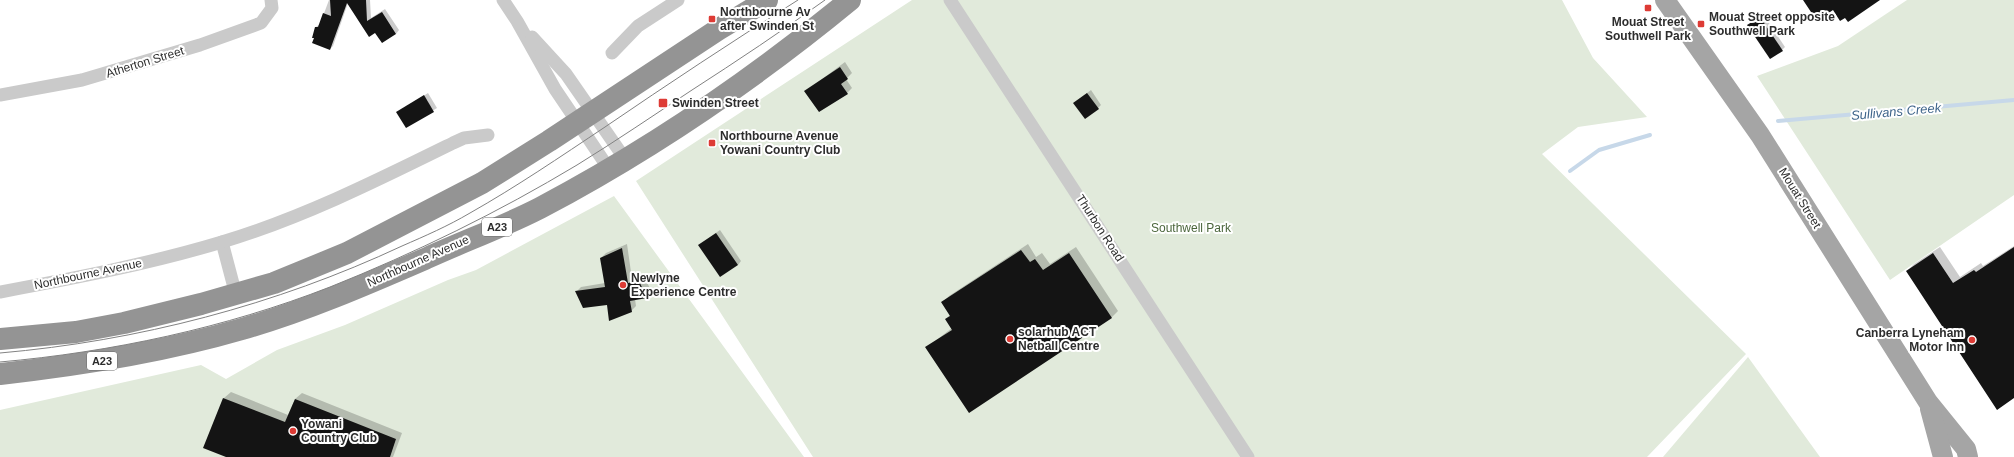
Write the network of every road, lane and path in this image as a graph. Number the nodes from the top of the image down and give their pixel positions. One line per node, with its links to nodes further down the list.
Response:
1 (271, 0): 10 (street, Atherton Street)
2 (503, 0): 8 (street)
3 (678, 0): 9 (street)
4 (767, 0): 11 (highway)
5 (850, 0): 13 (highway, Northbourne Avenue / A23)
6 (950, 0): 20 (street, Thurbon Road)
7 (1664, 0): 19 (main road, Mouat Street)
8 (517, 21): 11 (street); 11 (street)
9 (612, 54)
10 (0, 95)
11 (585, 117): 13 (street); 13 (street); 16 (highway)
12 (488, 135): 14 (street, Northbourne Avenue)
13 (617, 164): 18 (highway, Northbourne Avenue / A23)
14 (222, 242): 15 (street, Northbourne Avenue); 16 (street)
15 (0, 292)
16 (236, 295): 17 (highway)
17 (0, 339)
18 (0, 374)
19 (1928, 402): 21 (main road, Mouat Street); 22 (main road, Mouat Street)
20 (1248, 457)
21 (1943, 457)
22 (1968, 457)

